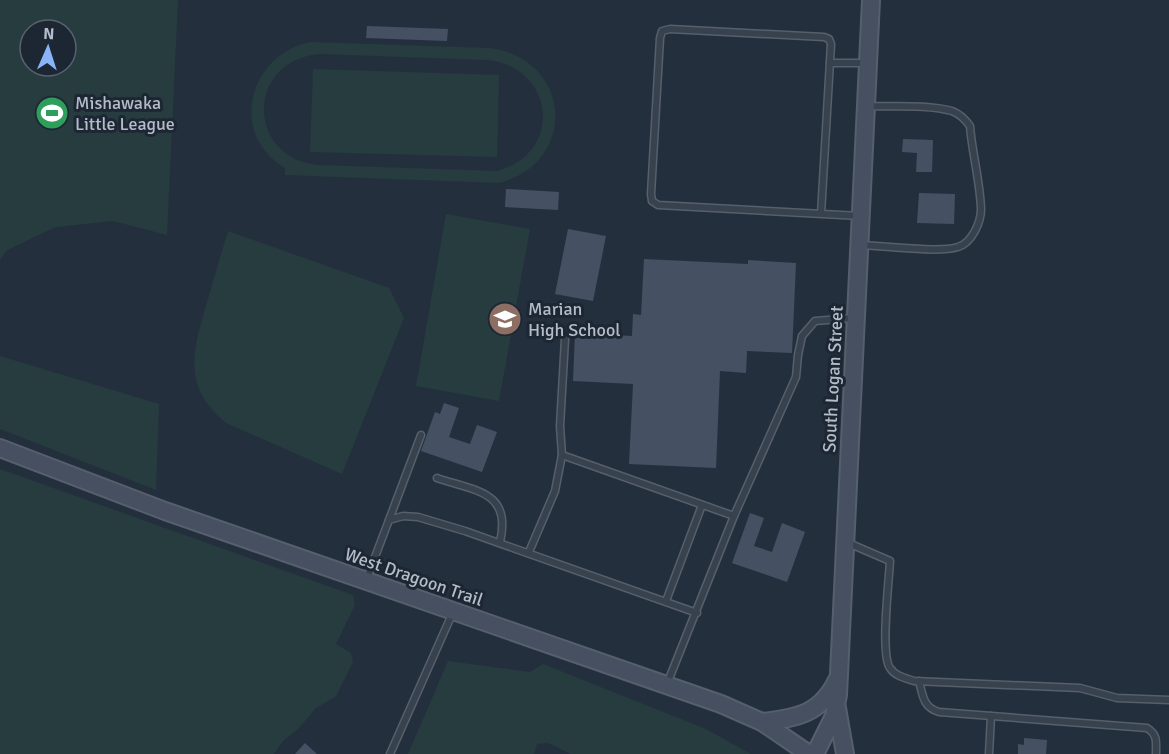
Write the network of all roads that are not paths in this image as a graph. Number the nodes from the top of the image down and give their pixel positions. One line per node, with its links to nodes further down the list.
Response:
1 (871, 0): 3 (street, South Logan Street)
2 (830, 63): 3 (lane); 5 (lane); 5 (lane)
3 (868, 63): 4 (street, South Logan Street)
4 (866, 106): 6 (street, South Logan Street); 7 (lane)
5 (821, 214): 6 (lane)
6 (861, 216): 7 (street, South Logan Street)
7 (860, 245): 8 (street, South Logan Street)
8 (856, 318): 15 (lane); 18 (street, South Logan Street)
9 (565, 339): 12 (lane)
10 (421, 435): 16 (lane)
11 (0, 448): 20 (street, West Dragoon Trail)
12 (562, 455): 14 (lane); 19 (lane)
13 (438, 478): 17 (lane)
14 (702, 505): 15 (lane); 21 (lane)
15 (734, 516): 23 (lane)
16 (389, 520): 17 (lane); 20 (lane)
17 (500, 542): 19 (lane)
18 (845, 542): 24 (street, South Logan Street); 25 (lane)
19 (529, 552): 21 (lane)
20 (366, 581): 22 (street, West Dragoon Trail)
21 (666, 601): 23 (lane)
22 (453, 611): 26 (street, West Dragoon Trail); 31 (lane)
23 (697, 613): 26 (lane)
24 (839, 676): 28 (street, South Logan Street); 30 (street)
25 (919, 681): 27 (lane); 29 (lane)
26 (667, 685): 30 (street, West Dragoon Trail)
27 (1169, 700)
28 (836, 706): 33 (street, South Logan Street); 34 (street)
29 (992, 716): 35 (lane); 36 (lane)
30 (762, 722): 32 (street, West Dragoon Trail)
31 (390, 754)
32 (810, 754)
33 (814, 754)
34 (845, 754)
35 (989, 754)
36 (1156, 754)

